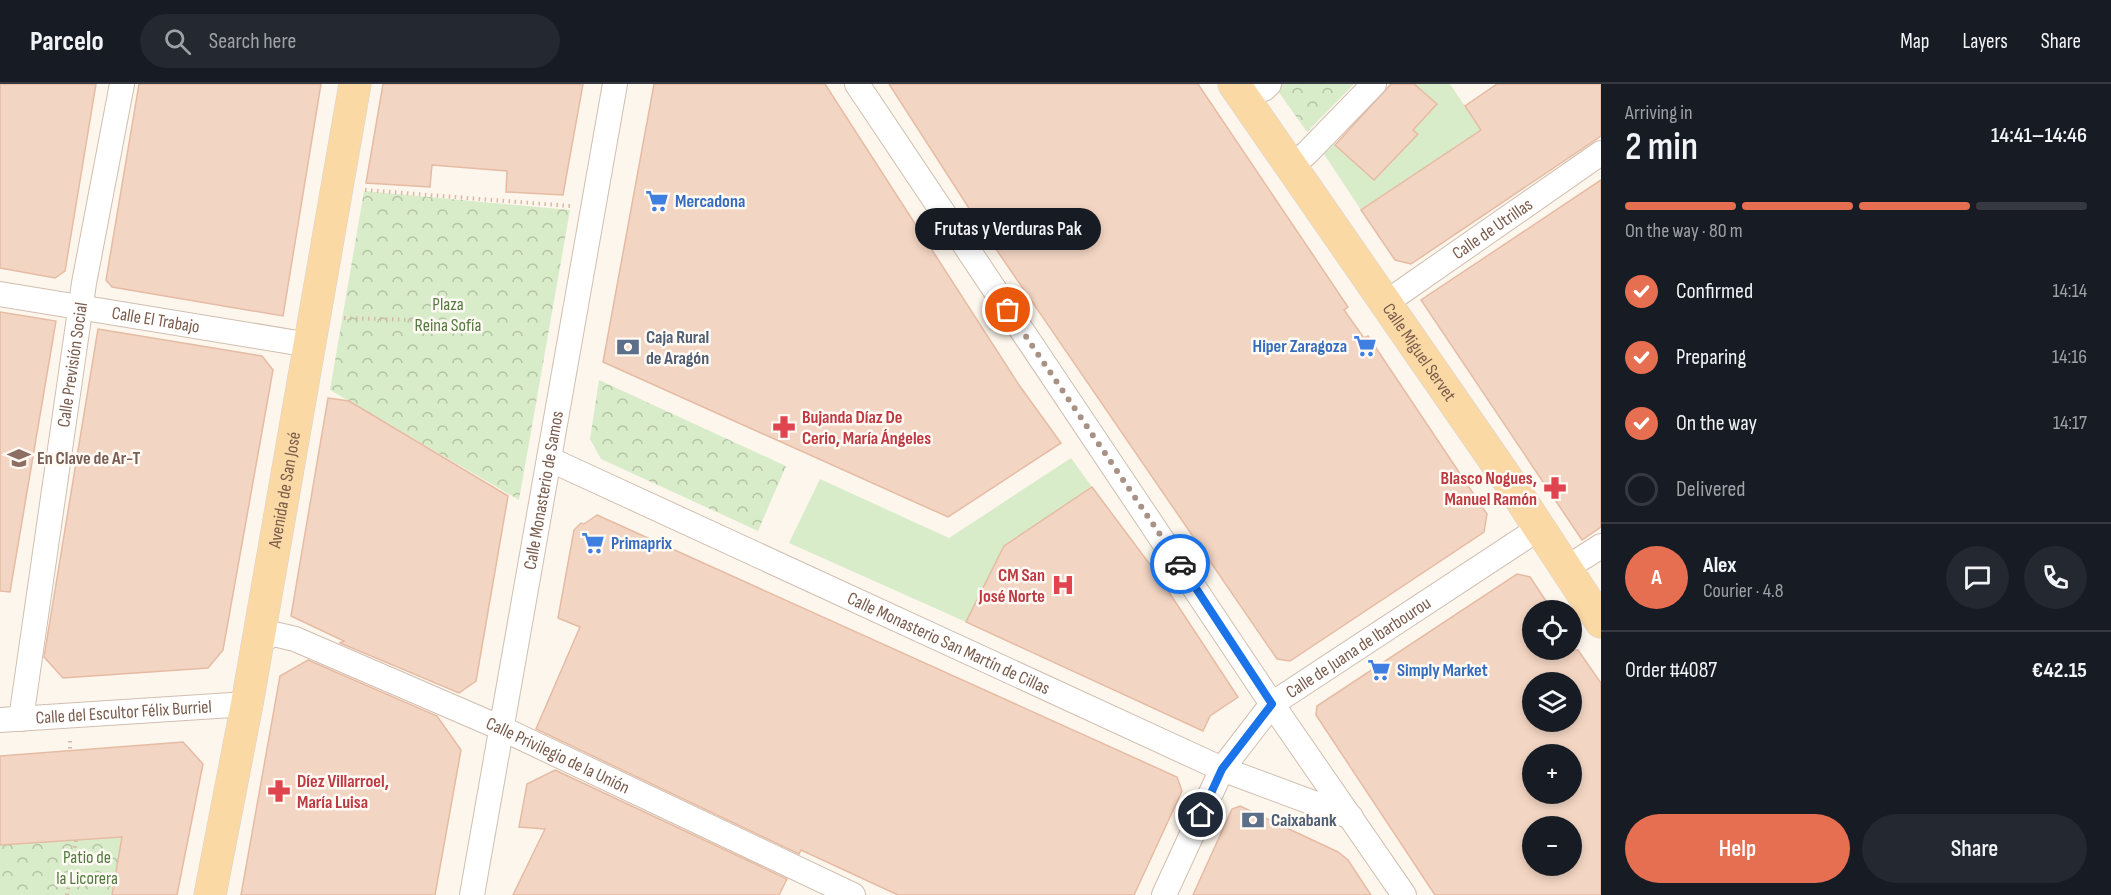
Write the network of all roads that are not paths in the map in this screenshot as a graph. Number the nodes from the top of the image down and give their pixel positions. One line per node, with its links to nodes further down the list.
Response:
1 (122, 84): 11 (street, Calle Previsión Social)
2 (355, 84): 12 (main road, Avenida de San José)
3 (615, 84): 13 (street, Calle Monasterio de Samos)
4 (857, 84): 20 (street)
5 (1374, 84): 8 (street)
6 (1256, 86): 8 (main road, Calle Miguel Servet)
7 (1601, 153): 10 (street, Calle de Utrillas)
8 (1292, 165): 10 (main road, Calle Miguel Servet)
9 (0, 294): 11 (street, Calle El Trabajo)
10 (1384, 304): 14 (main road, Calle Miguel Servet)
11 (81, 307): 12 (street, Calle El Trabajo); 21 (street, Calle Previsión Social)
12 (310, 345): 18 (main road, Avenida de San José)
13 (549, 459): 22 (street, Calle Monasterio de Samos); 23 (street, Calle Monasterio San Martín de Cillas)
14 (1538, 529): 16 (main road, Calle Miguel Servet); 20 (street, Calle de Juana de Ibarbourou)
15 (1601, 546): 16 (street)
16 (1565, 569): 17 (main road, Calle Miguel Servet)
17 (1601, 622)
18 (258, 642): 19 (main road, Avenida de San José); 22 (street, Calle Privilegio de la Unión)
19 (247, 704): 21 (street, Calle del Escultor Félix Burriel); 26 (main road, Avenida de San José)
20 (1272, 704): 23 (street, Calle de Juana de Ibarbourou); 24 (street)
21 (10, 719)
22 (501, 729): 25 (street, Calle Privilegio de la Unión); 27 (street, Calle Monasterio de Samos)
23 (1222, 769): 24 (street, Calle Monasterio San Martín de Cillas); 28 (street, Calle de Juana de Ibarbourou)
24 (1351, 817): 29 (street)
25 (842, 893)
26 (210, 895)
27 (472, 895)
28 (1164, 895)
29 (1404, 895)

